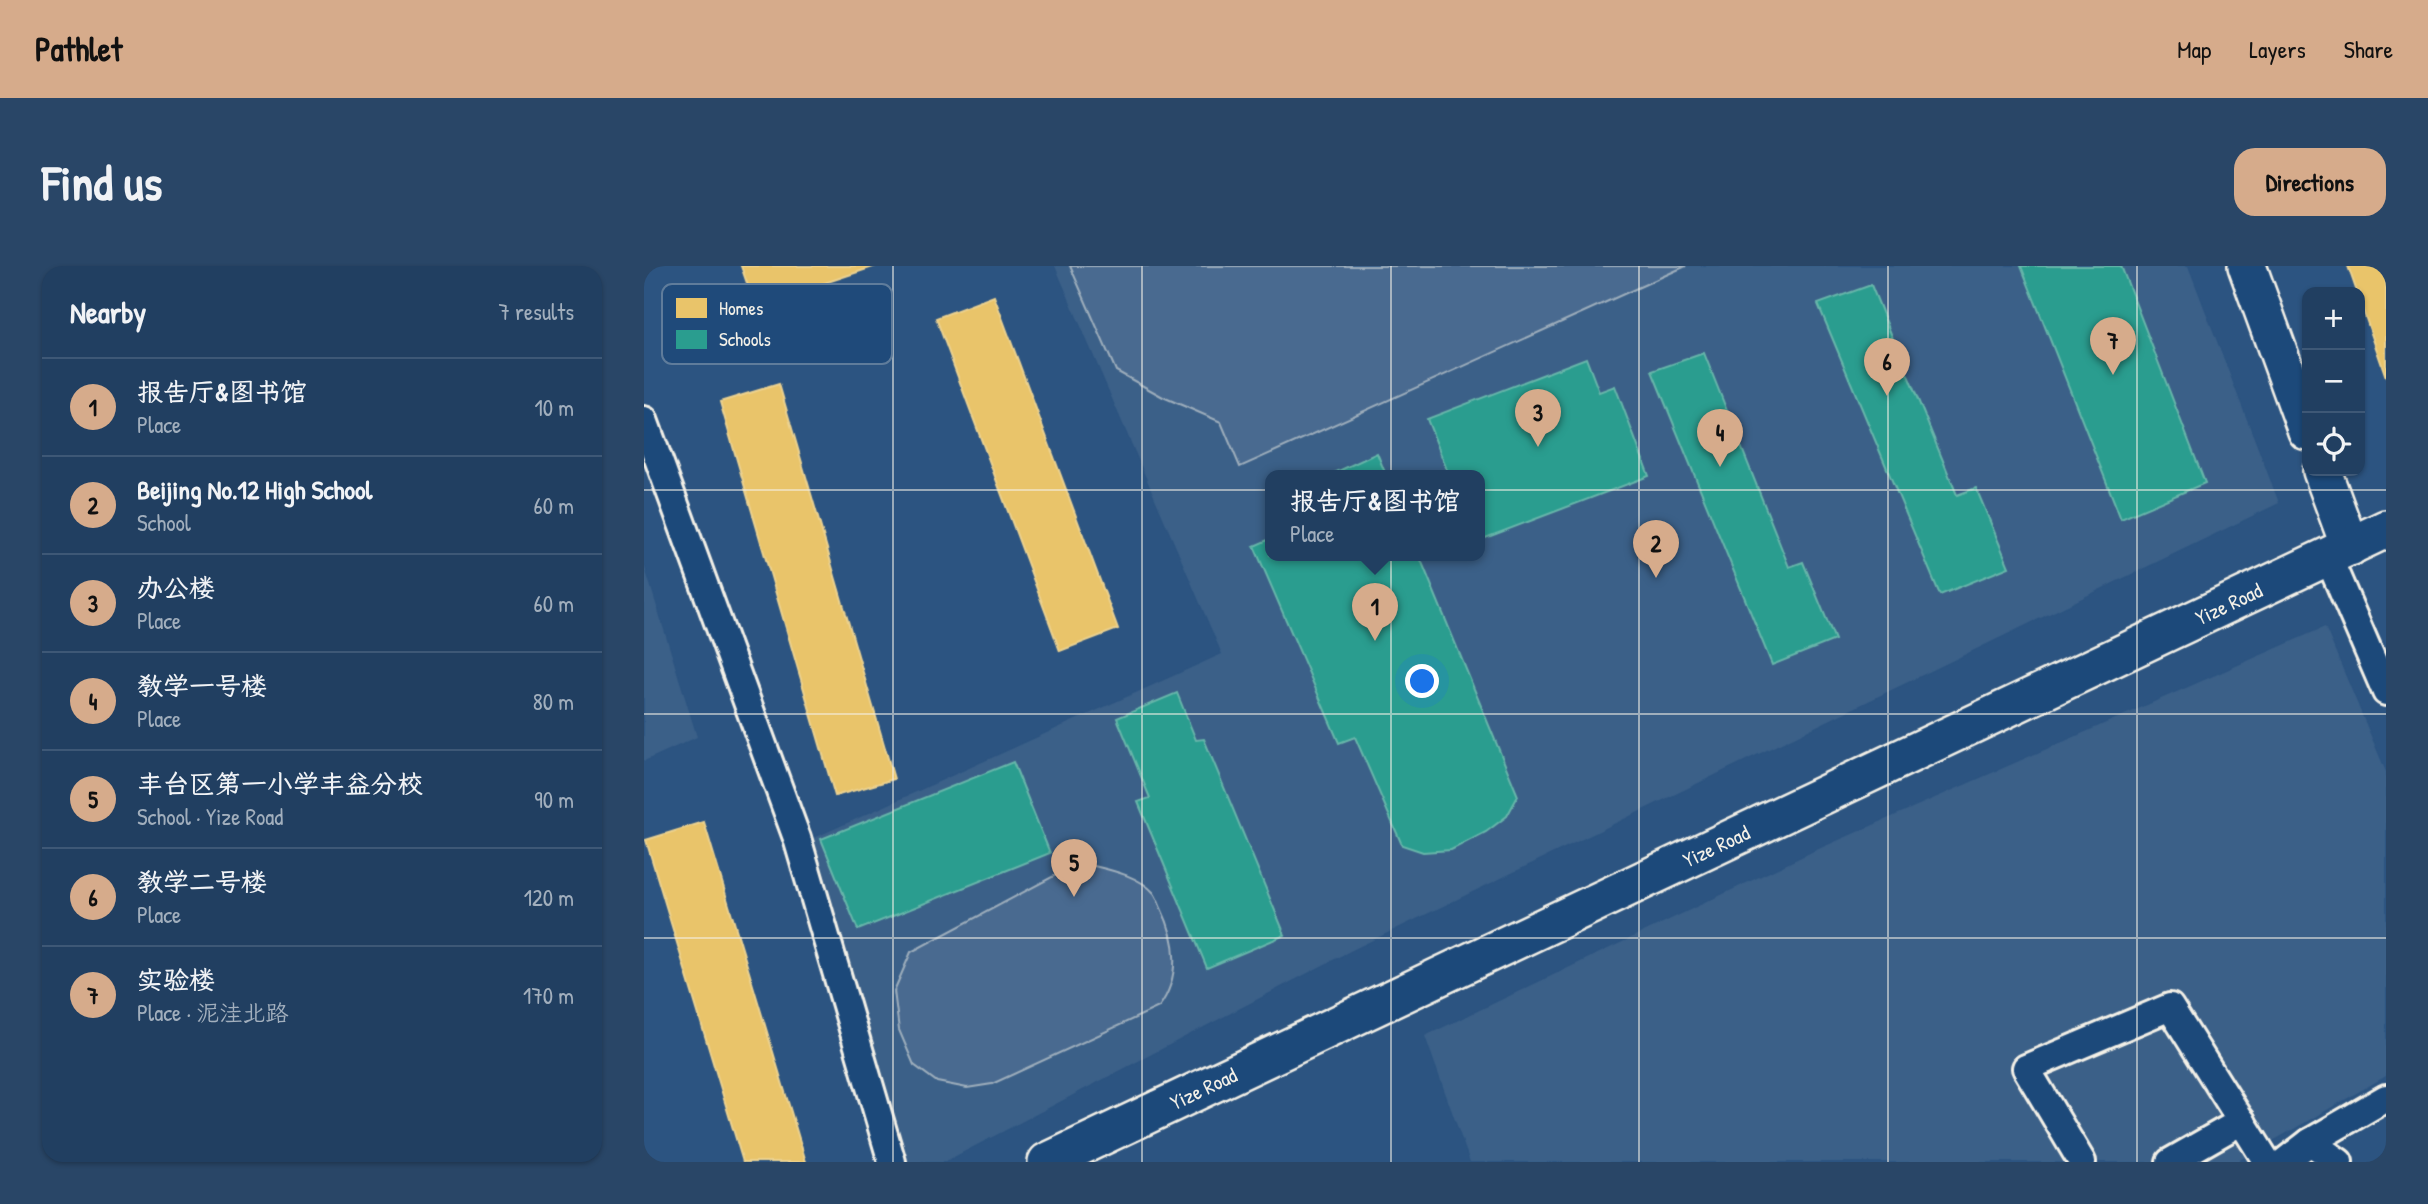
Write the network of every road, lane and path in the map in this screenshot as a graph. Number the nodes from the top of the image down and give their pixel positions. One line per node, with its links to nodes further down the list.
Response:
1 (2247, 266): 2 (street)
2 (2302, 417)
3 (644, 420): 11 (street)
4 (2323, 476): 6 (street)
5 (2386, 529): 6 (street, Yize Road)
6 (2339, 552): 7 (street); 12 (street, Yize Road)
7 (2386, 692)
8 (2386, 1098): 10 (street)
9 (2242, 1121): 13 (street); 14 (street); 15 (street)
10 (2310, 1142): 16 (street); 17 (street)
11 (892, 1162)
12 (1047, 1162)
13 (2082, 1162)
14 (2170, 1162)
15 (2267, 1162)
16 (2284, 1162)
17 (2339, 1162)

